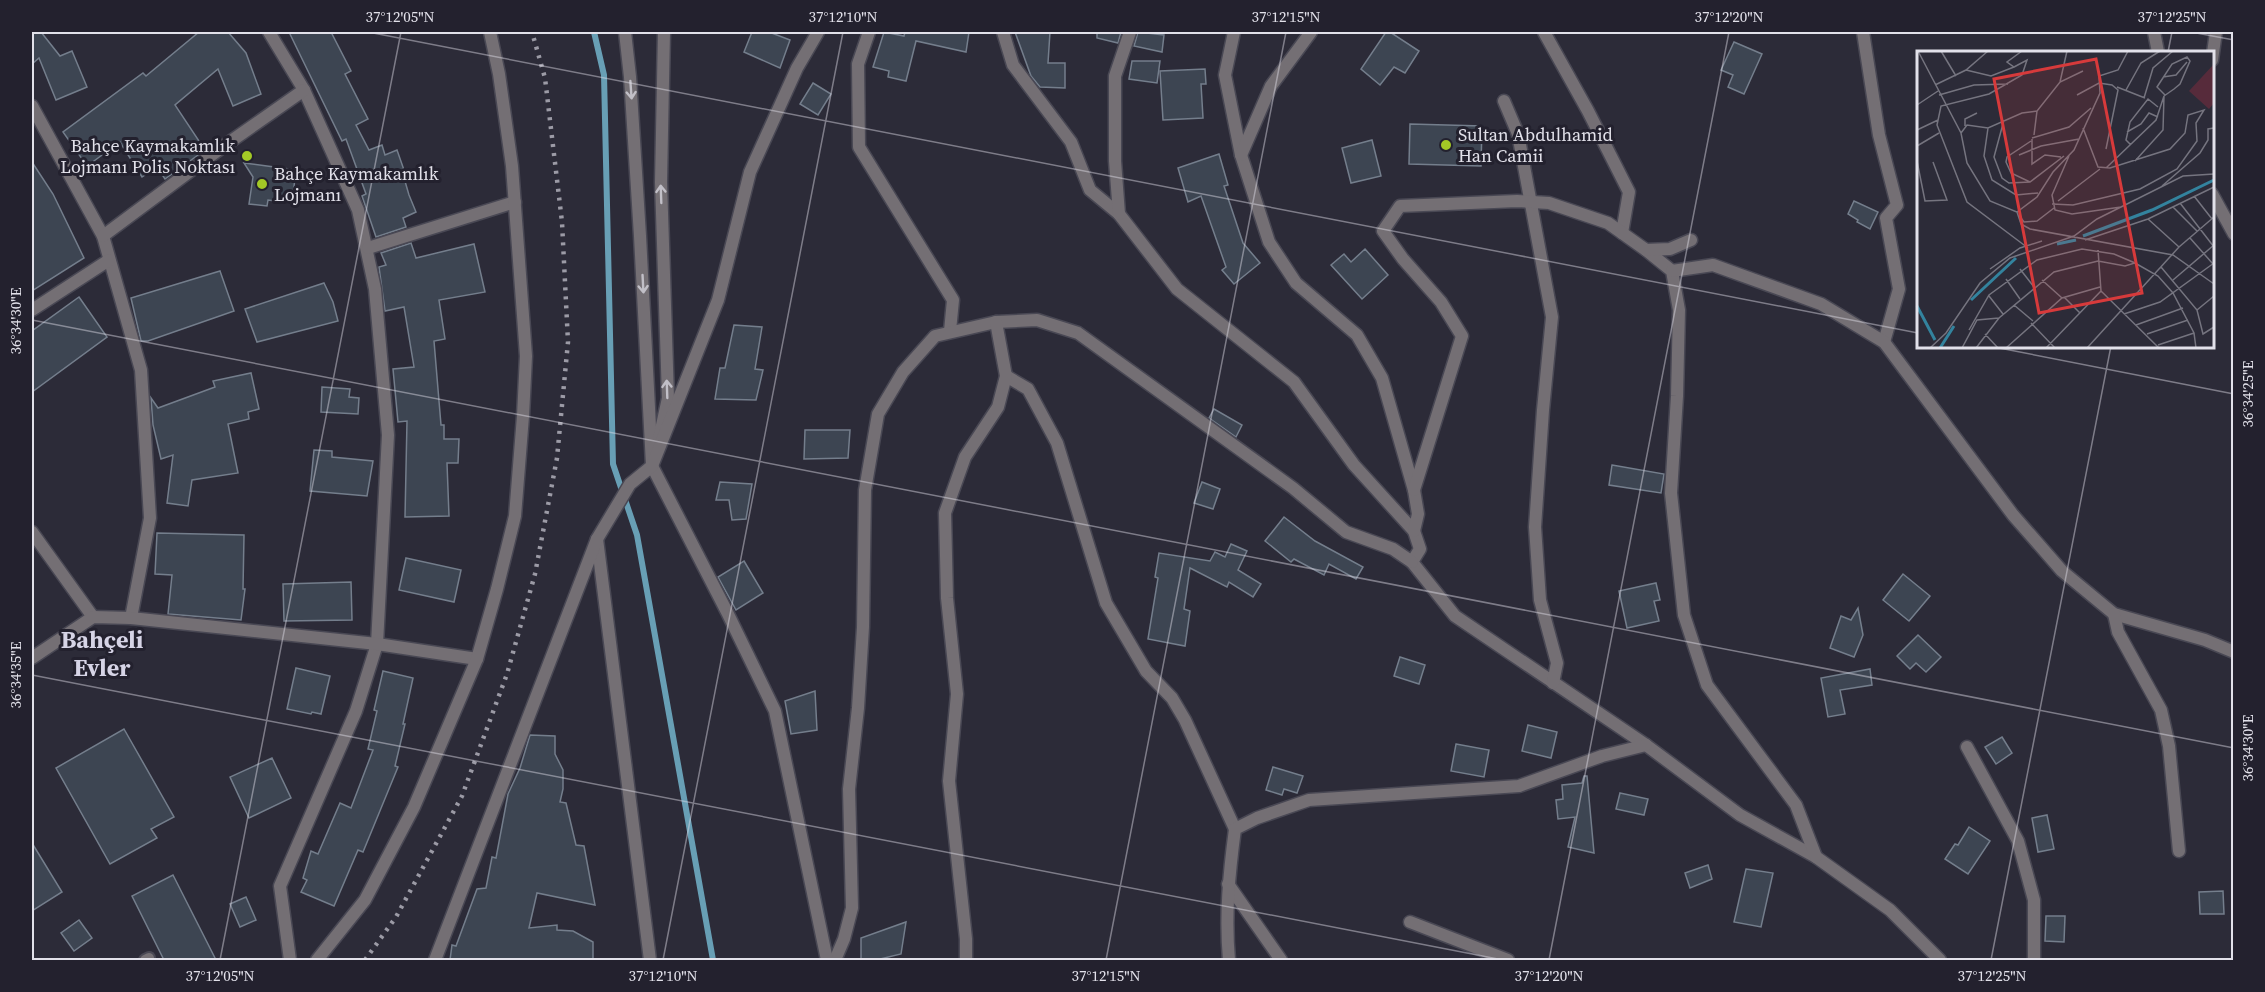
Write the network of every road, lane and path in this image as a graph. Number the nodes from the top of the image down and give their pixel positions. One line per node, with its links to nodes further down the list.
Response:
1 (269, 32): 17 (street)
2 (489, 32): 22 (street)
3 (625, 32): 38 (street, one-way to 38)
4 (664, 32): 38 (street, one-way to 4)
5 (818, 32): 38 (street)
6 (869, 32): 35 (street)
7 (1003, 32): 24 (street)
8 (1130, 32): 24 (street)
9 (1234, 32): 20 (street)
10 (1311, 32): 20 (street)
11 (1544, 32): 25 (street)
12 (1863, 32): 36 (street)
13 (2154, 32): 15 (street)
14 (2216, 32): 16 (street)
15 (2158, 51)
16 (2213, 51)
17 (304, 90): 27 (street); 29 (street)
18 (1504, 100): 23 (street)
19 (32, 106): 27 (street)
20 (1241, 155): 39 (street)
21 (2214, 198): 26 (street)
22 (515, 202): 29 (street); 50 (street)
23 (1530, 202): 25 (street); 39 (street); 51 (street)
24 (1119, 214): 40 (street)
25 (1622, 233): 30 (street)
26 (2234, 234)
27 (103, 237): 31 (street)
28 (1691, 240): 30 (street)
29 (368, 248): 47 (street)
30 (1646, 250): 32 (street)
31 (109, 260): 33 (street); 46 (street)
32 (1672, 270): 36 (street); 56 (street)
33 (32, 310)
34 (996, 322): 35 (street); 37 (street); 43 (street)
35 (950, 332): 64 (street)
36 (1884, 342): 44 (street)
37 (1006, 376): 54 (street); 65 (street)
38 (652, 466): 42 (street); 63 (street)
39 (1414, 490): 40 (street)
40 (1414, 531): 43 (street)
41 (32, 532): 45 (street)
42 (597, 539): 61 (street); 62 (street)
43 (1412, 562): 51 (street)
44 (2115, 614): 48 (street); 55 (street)
45 (93, 616): 46 (street); 49 (street)
46 (131, 618): 47 (street)
47 (377, 644): 50 (street); 59 (street)
48 (2234, 652)
49 (32, 658)
50 (477, 659): 60 (street)
51 (1553, 683): 52 (street)
52 (1646, 745): 54 (street); 56 (street)
53 (1967, 747): 70 (street)
54 (1235, 829): 57 (street)
55 (2179, 851)
56 (1816, 857): 69 (street)
57 (1228, 884): 66 (street); 67 (street)
58 (1410, 922): 68 (street)
59 (290, 960)
60 (317, 960)
61 (435, 960)
62 (650, 960)
63 (827, 960)
64 (835, 960)
65 (966, 960)
66 (1229, 960)
67 (1281, 960)
68 (1508, 960)
69 (1940, 960)
70 (2034, 960)

